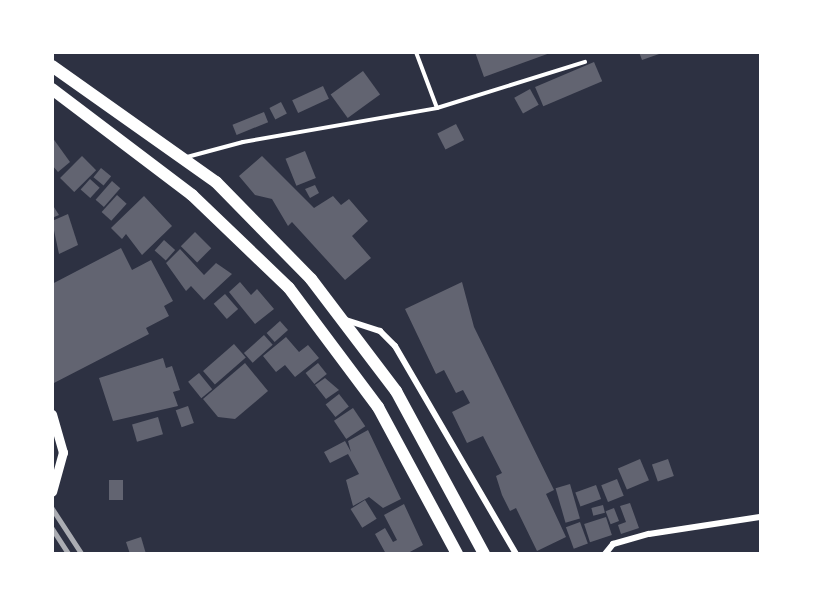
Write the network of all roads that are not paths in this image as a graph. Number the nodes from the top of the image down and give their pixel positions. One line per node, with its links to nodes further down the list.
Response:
1 (416, 52): 5 (lane)
2 (585, 62): 5 (lane)
3 (52, 66): 6 (highway)
4 (52, 89): 11 (highway)
5 (437, 108): 6 (lane)
6 (185, 158): 7 (highway)
7 (346, 320): 12 (highway); 13 (street)
8 (52, 414): 9 (street)
9 (52, 492)
10 (760, 517): 14 (street)
11 (457, 554)
12 (484, 554)
13 (516, 554)
14 (605, 554)

